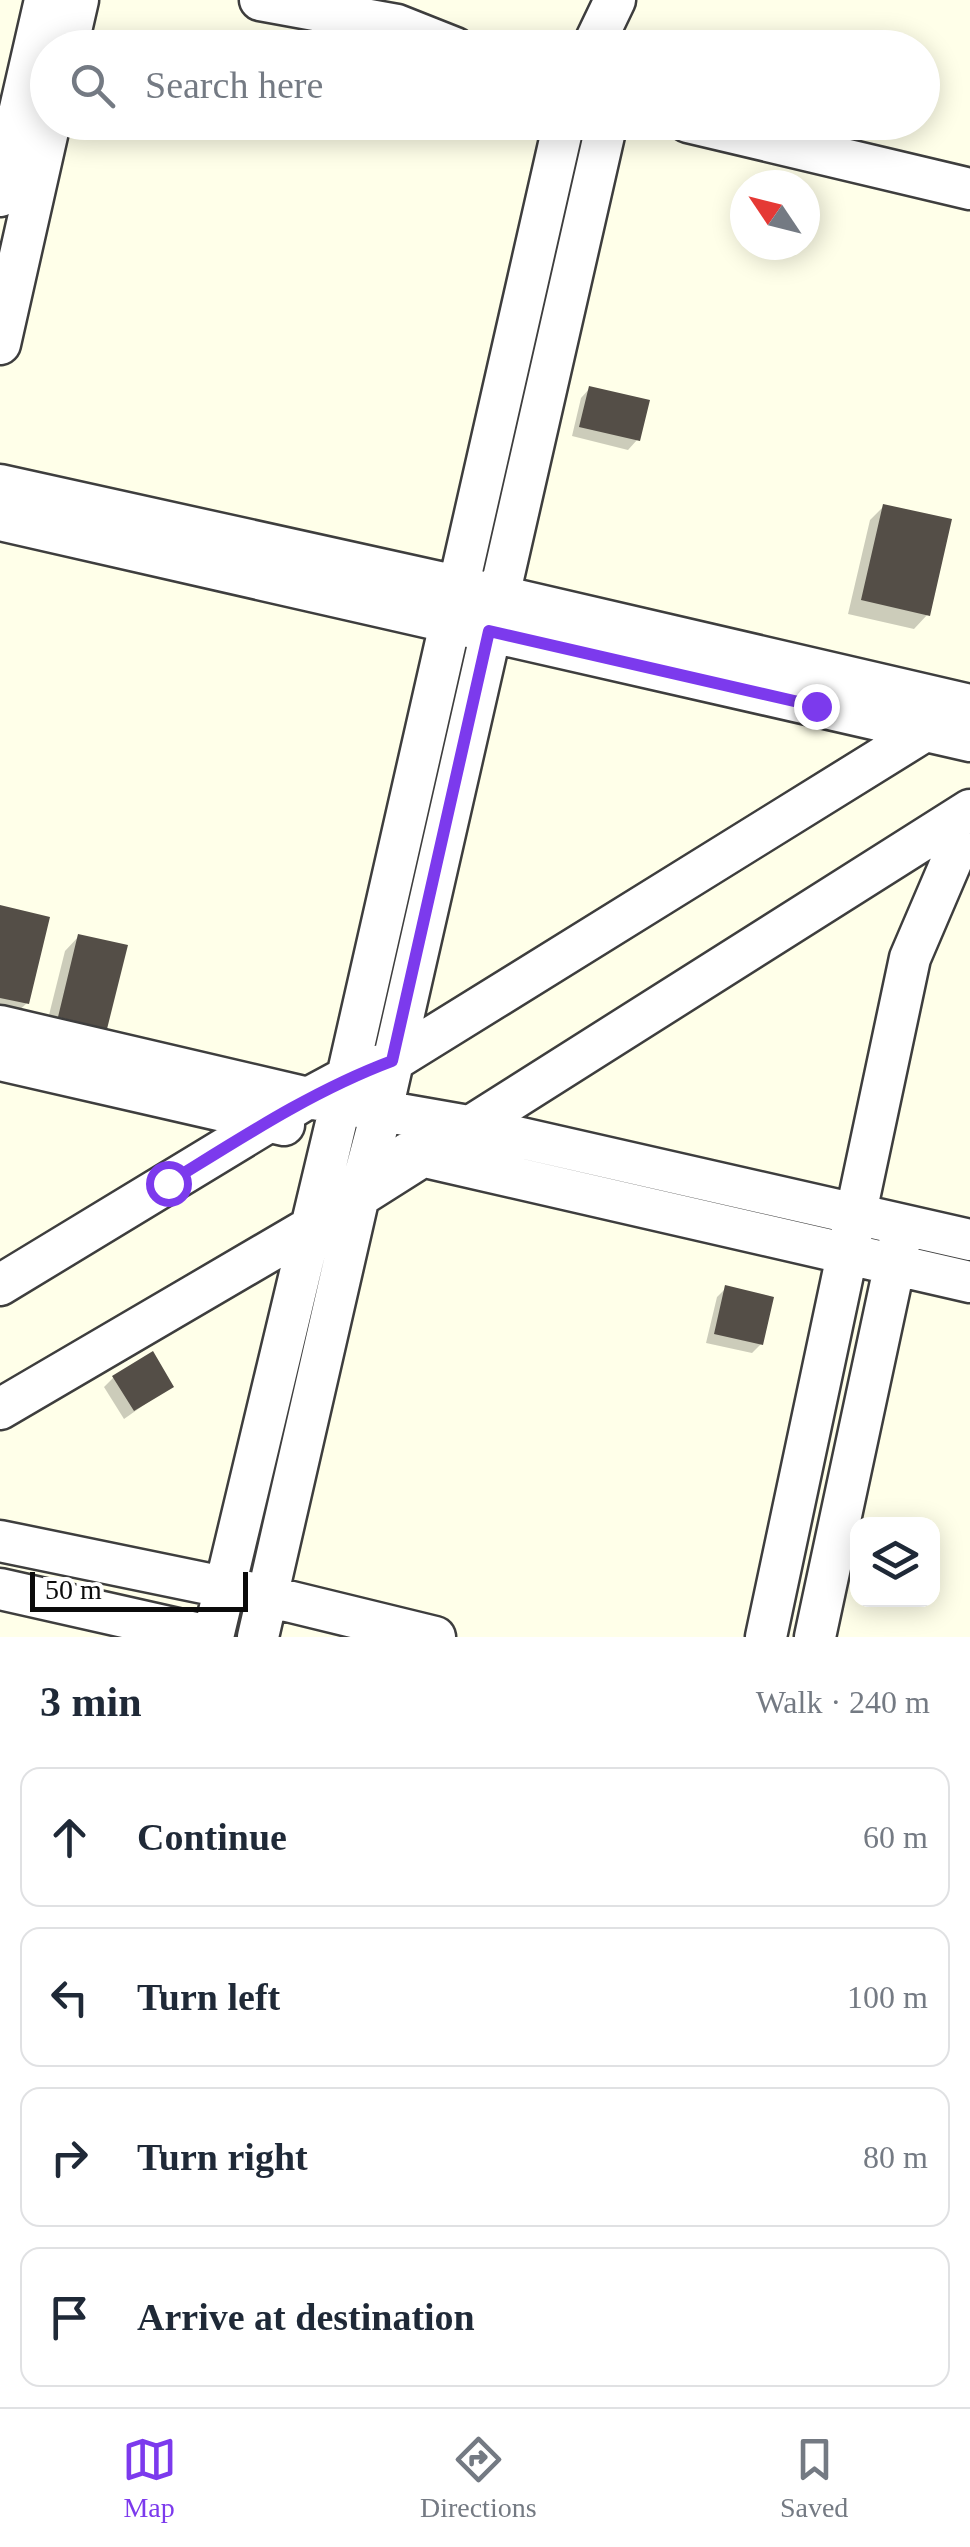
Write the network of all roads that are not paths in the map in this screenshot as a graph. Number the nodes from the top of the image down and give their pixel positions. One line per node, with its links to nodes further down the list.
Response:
1 (45, 0): 5 (street)
2 (78, 0): 6 (street)
3 (260, 0): 7 (street)
4 (615, 0): 8 (street); 9 (street)
5 (38, 30)
6 (71, 30)
7 (408, 30)
8 (601, 30)
9 (615, 30)
10 (30, 65): 16 (street)
11 (46, 140): 17 (street)
12 (561, 140): 20 (street)
13 (601, 140): 20 (street)
14 (764, 140): 15 (street)
15 (970, 189)
16 (0, 196)
17 (0, 344)
18 (0, 485): 20 (street)
19 (0, 520): 20 (street)
20 (474, 609): 21 (street); 22 (street); 28 (street); 29 (street)
21 (970, 706): 22 (street)
22 (925, 731): 23 (street); 28 (street)
23 (970, 741)
24 (970, 810): 31 (street)
25 (970, 818): 35 (street)
26 (0, 1026): 29 (street)
27 (0, 1060): 30 (street)
28 (392, 1061): 29 (street); 32 (street)
29 (332, 1103): 30 (street); 32 (street); 37 (street)
30 (269, 1121): 42 (street)
31 (468, 1126): 32 (street); 33 (street); 35 (street)
32 (377, 1128): 33 (street); 34 (street)
33 (421, 1156): 34 (street); 39 (street)
34 (359, 1196): 37 (street); 47 (street)
35 (856, 1213): 36 (street); 39 (street)
36 (903, 1224): 38 (street); 40 (street)
37 (310, 1227): 43 (street); 45 (street)
38 (970, 1240)
39 (848, 1254): 40 (street); 51 (street)
40 (894, 1265): 41 (street); 52 (street)
41 (970, 1282)
42 (0, 1285)
43 (0, 1409)
44 (0, 1540): 45 (street)
45 (225, 1588): 47 (street); 48 (street)
46 (0, 1589): 48 (street)
47 (267, 1596): 49 (street); 50 (street)
48 (213, 1637)
49 (258, 1637)
50 (435, 1637)
51 (766, 1637)
52 (815, 1637)

